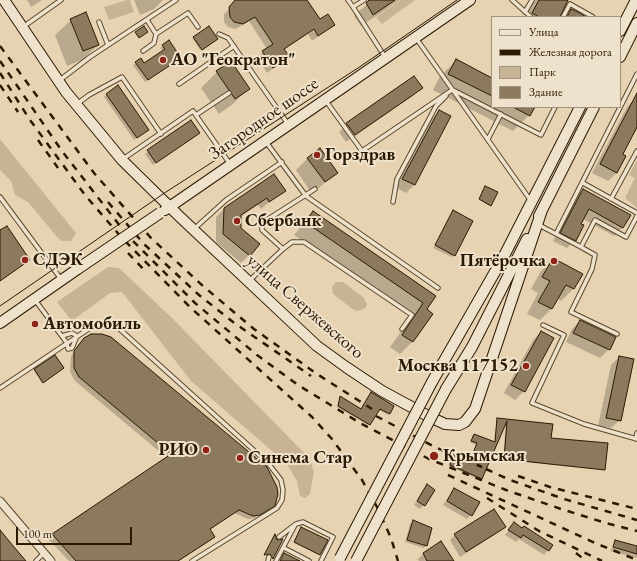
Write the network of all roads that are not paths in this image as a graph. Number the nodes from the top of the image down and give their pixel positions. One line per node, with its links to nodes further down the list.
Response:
1 (4, 0): 18 (main road, улица Свержевского)
2 (61, 0): 18 (lane)
3 (176, 0): 15 (lane)
4 (348, 0): 10 (lane)
5 (364, 0): 10 (lane)
6 (470, 0): 23 (main road, Загородное шоссе)
7 (512, 0): 11 (lane)
8 (532, 0): 11 (lane)
9 (635, 0): 20 (main road)
10 (353, 7): 28 (lane)
11 (525, 12): 12 (lane)
12 (530, 16)
13 (564, 16): 14 (lane)
14 (591, 16)
15 (147, 20): 21 (lane); 24 (lane)
16 (99, 22): 24 (lane)
17 (637, 26): 27 (main road)
18 (22, 27): 30 (main road, улица Свержевского)
19 (198, 27): 21 (lane)
20 (621, 28)
21 (156, 34): 26 (lane)
22 (219, 34): 25 (lane)
23 (415, 37): 28 (main road, Загородное шоссе); 32 (lane)
24 (108, 45): 30 (lane)
25 (234, 46): 31 (lane); 43 (lane)
26 (143, 51)
27 (621, 54)
28 (385, 57): 34 (main road, Загородное шоссе)
29 (637, 74): 36 (lane)
30 (59, 81): 35 (main road, улица Свержевского)
31 (179, 84)
32 (452, 90): 34 (lane); 42 (lane); 45 (lane); 58 (lane)
33 (228, 92): 41 (lane)
34 (324, 99): 43 (main road, Загородное шоссе)
35 (77, 105): 44 (lane); 48 (main road, улица Свержевского)
36 (621, 106)
37 (554, 108): 42 (lane)
38 (579, 108): 51 (main road)
39 (594, 108): 53 (main road)
40 (620, 108): 52 (lane)
41 (196, 114): 44 (lane); 50 (lane)
42 (502, 114): 45 (lane)
43 (288, 124): 46 (main road, Загородное шоссе)
44 (161, 134): 48 (lane)
45 (488, 139): 60 (lane)
46 (264, 140): 49 (lane); 50 (main road, Загородное шоссе)
47 (637, 150): 57 (lane)
48 (122, 160): 59 (main road, улица Свержевского)
49 (282, 162): 55 (lane); 63 (lane)
50 (230, 164): 59 (main road, Загородное шоссе)
51 (543, 179): 53 (street); 60 (main road)
52 (582, 184): 57 (lane); 64 (lane)
53 (555, 185): 62 (main road)
54 (315, 189): 55 (lane)
55 (306, 196): 66 (lane); 69 (lane)
56 (0, 197): 67 (lane)
57 (611, 199): 61 (lane)
58 (393, 202)
59 (170, 206): 63 (main road, улица Свержевского); 67 (main road, Загородное шоссе, bridge)
60 (529, 206): 62 (street); 86 (main road, bridge)
61 (637, 214): 65 (lane)
62 (540, 217): 64 (lane); 68 (main road, улица Свержевского); 93 (main road, bridge)
63 (193, 229): 68 (main road, улица Свержевского)
64 (556, 234): 65 (lane)
65 (581, 247): 74 (lane)
66 (283, 249): 68 (lane); 73 (lane)
67 (62, 280): 70 (main road, Загородное шоссе)
68 (248, 282)
69 (438, 288)
70 (35, 299): 71 (main road, Загородное шоссе); 75 (lane)
71 (0, 323)
72 (543, 325): 80 (lane)
73 (402, 329)
74 (618, 334)
75 (62, 336): 76 (lane); 77 (lane)
76 (77, 336): 77 (lane); 77 (lane); 89 (lane)
77 (67, 343): 78 (lane)
78 (0, 388)
79 (637, 432): 80 (lane)
80 (637, 439)
81 (0, 501): 85 (street)
82 (296, 524): 83 (lane); 84 (lane); 92 (lane)
83 (279, 537)
84 (284, 548): 90 (lane); 91 (lane)
85 (44, 553): 87 (lane); 88 (street)
86 (340, 560)
87 (36, 561)
88 (51, 561)
89 (192, 561)
90 (276, 561)
91 (309, 561)
92 (322, 561)
93 (356, 561)

